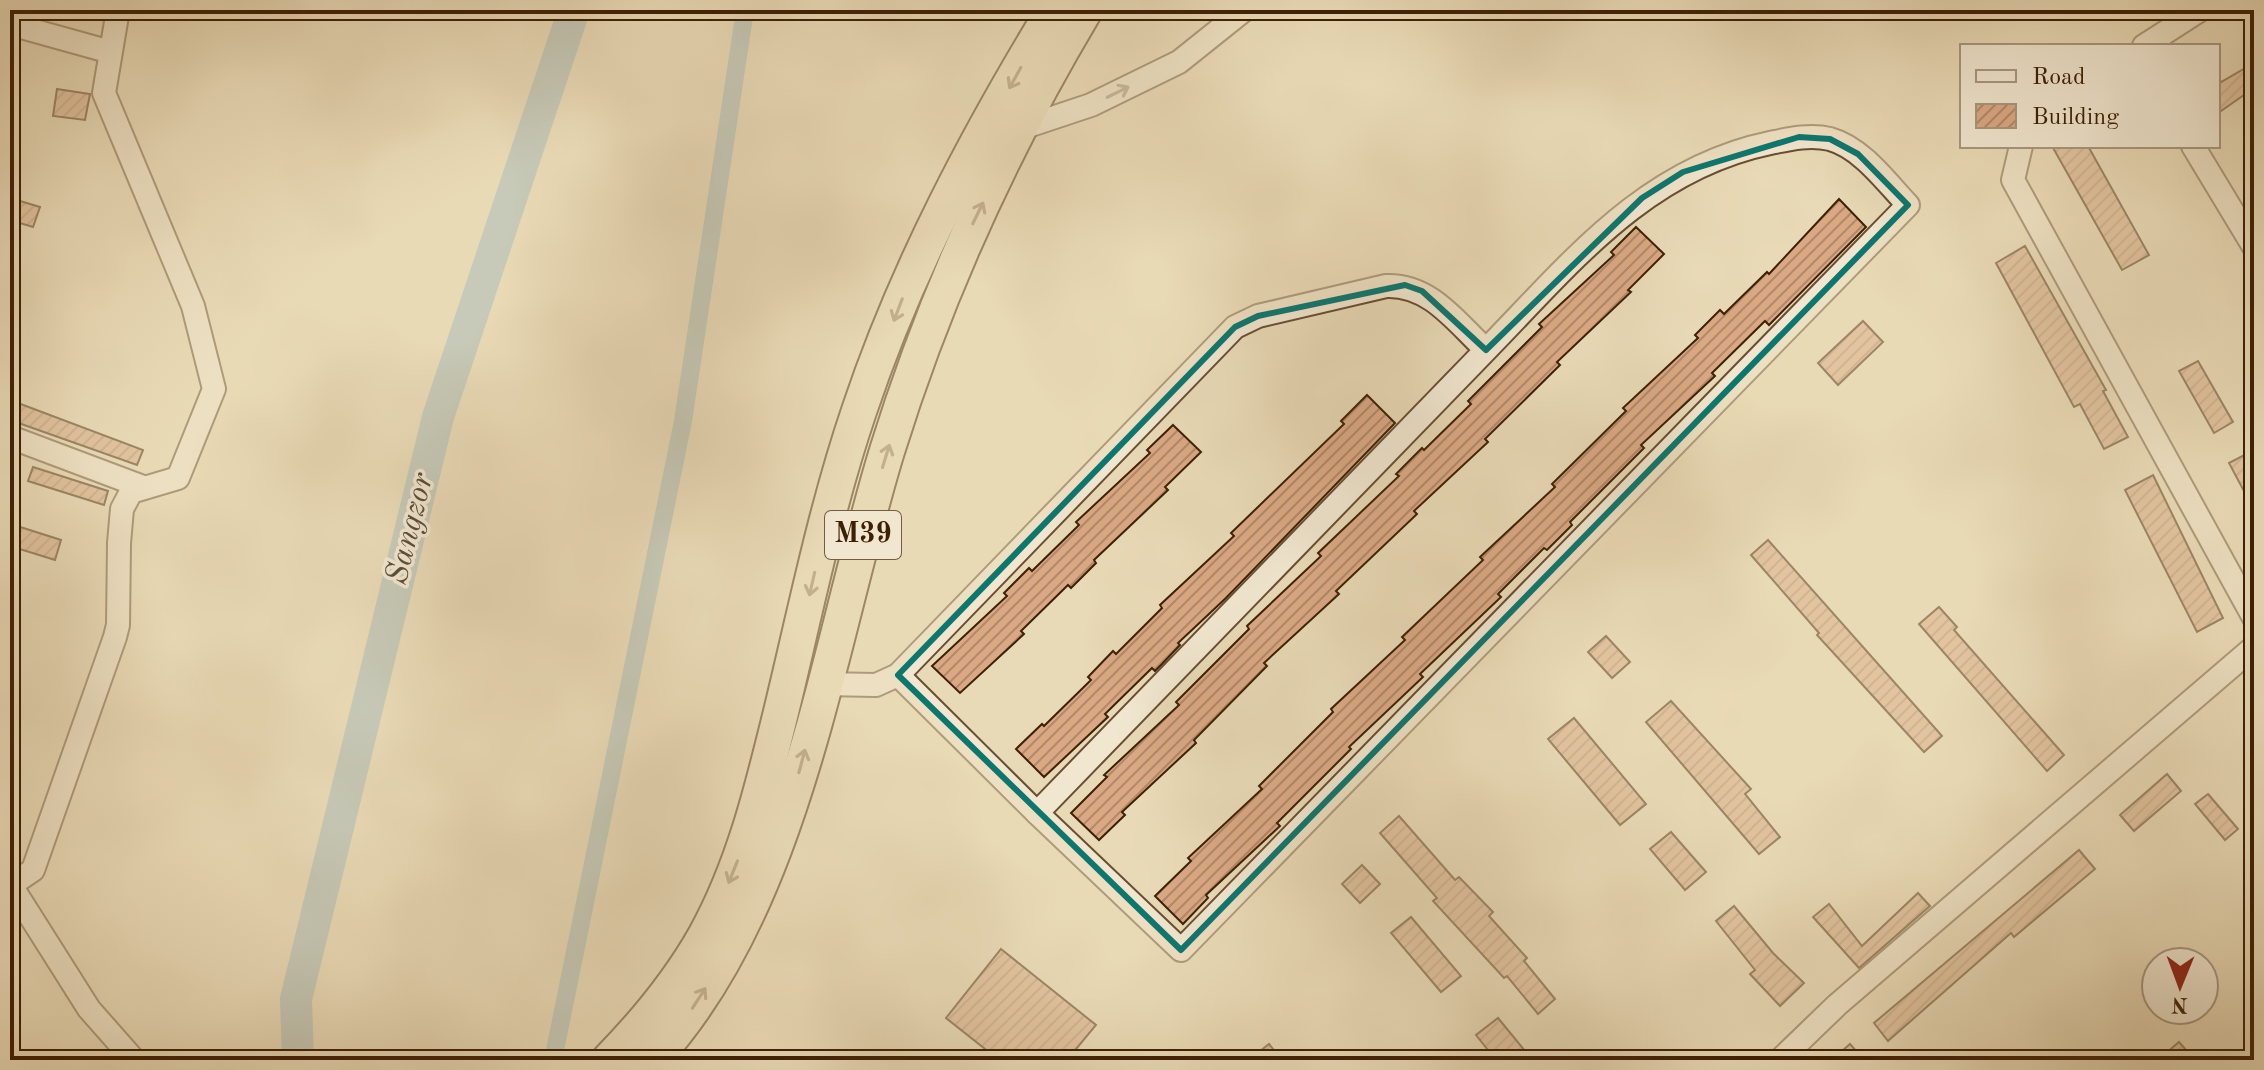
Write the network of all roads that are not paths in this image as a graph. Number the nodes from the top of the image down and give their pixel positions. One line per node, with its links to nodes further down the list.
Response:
1 (118, 10): 15 (street)
2 (1054, 10): 16 (highway, M39, one-way to 16)
3 (1085, 10): 9 (highway, M39)
4 (1244, 10): 9 (street, one-way to 4)
5 (2200, 10): 7 (street)
6 (10, 24): 8 (street)
7 (2147, 44)
8 (100, 49)
9 (1019, 129): 17 (highway, M39, one-way to 9)
10 (2021, 148): 18 (street)
11 (2194, 148): 12 (street)
12 (2254, 247)
13 (1486, 350): 20 (street); 22 (street); 22 (street)
14 (10, 437): 15 (street)
15 (143, 487): 23 (street)
16 (830, 506): 17 (highway); 25 (highway, M39, one-way to 25)
17 (869, 514): 21 (highway, M39)
18 (2254, 618)
19 (2254, 647): 27 (street)
20 (898, 675): 21 (street); 22 (street)
21 (823, 684): 26 (highway, M39, one-way to 21)
22 (1037, 813)
23 (10, 885): 24 (street)
24 (134, 1060)
25 (609, 1060)
26 (652, 1060)
27 (1780, 1060)

